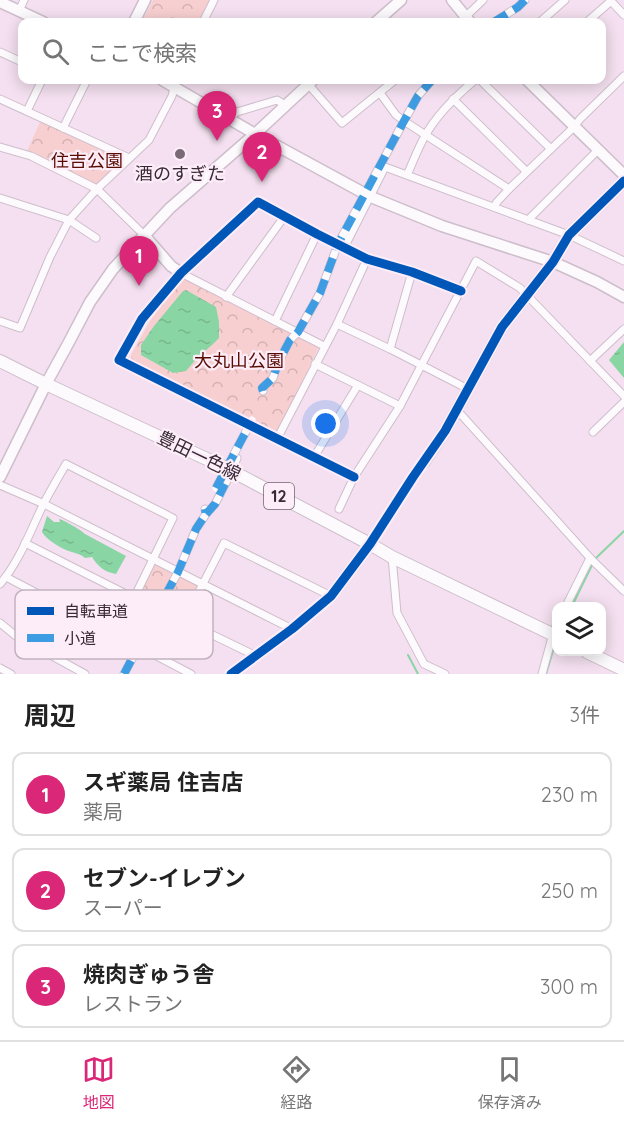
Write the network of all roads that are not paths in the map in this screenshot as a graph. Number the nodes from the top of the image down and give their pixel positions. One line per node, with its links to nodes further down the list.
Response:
1 (24, 0): 11 (street)
2 (145, 0): 14 (street)
3 (214, 0): 15 (street)
4 (401, 0): 16 (street)
5 (452, 0): 17 (street)
6 (483, 0): 18 (street)
7 (525, 0): 19 (street)
8 (565, 0): 20 (street)
9 (610, 0): 12 (street); 21 (street)
10 (0, 2): 11 (street)
11 (19, 10): 13 (street)
12 (624, 15)
13 (35, 18)
14 (136, 18)
15 (205, 18)
16 (381, 18)
17 (463, 18)
18 (468, 18)
19 (500, 18)
20 (545, 18)
21 (591, 18)
22 (0, 52): 23 (street)
23 (18, 61)
24 (624, 76): 43 (street)
25 (40, 84): 40 (street)
26 (85, 84): 44 (street)
27 (175, 84): 50 (street)
28 (178, 84): 41 (street)
29 (308, 84): 39 (street)
30 (312, 84): 36 (street)
31 (390, 84): 36 (street)
32 (428, 84): 42 (street)
33 (470, 84): 38 (street)
34 (484, 84): 48 (street)
35 (531, 84): 43 (street)
36 (380, 93): 42 (street)
37 (0, 99): 40 (street)
38 (453, 99): 46 (street); 51 (street)
39 (285, 105): 41 (street); 45 (street)
40 (27, 111): 44 (street)
41 (230, 118): 45 (street)
42 (404, 121): 46 (street); 57 (street)
43 (574, 127): 48 (street); 49 (street)
44 (63, 128): 50 (street)
45 (255, 134): 57 (street); 64 (street)
46 (425, 135): 52 (street); 56 (street)
47 (0, 147): 55 (street)
48 (551, 148): 51 (street)
49 (598, 150): 53 (street); 62 (street)
50 (129, 158): 55 (street)
51 (526, 171): 56 (street)
52 (407, 175): 57 (street); 59 (street)
53 (624, 175)
54 (624, 181): 65 (street)
55 (97, 189): 61 (street); 64 (street)
56 (509, 189): 59 (street)
57 (367, 195): 67 (street); 70 (street)
58 (0, 198): 61 (street)
59 (494, 207): 62 (street)
60 (284, 217): 63 (street); 72 (street); 75 (street)
61 (69, 220): 66 (street); 77 (street)
62 (528, 220): 65 (street)
63 (317, 234): 67 (street); 78 (street)
64 (144, 235): 72 (street); 88 (street)
65 (569, 235): 69 (street); 70 (street)
66 (96, 238)
67 (341, 246): 68 (street); 81 (street)
68 (367, 259): 71 (street); 79 (street)
69 (624, 261)
70 (553, 262): 74 (street); 76 (street)
71 (412, 272): 73 (street); 83 (street)
72 (181, 273): 75 (street); 98 (street)
73 (462, 291): 74 (street); 87 (street)
74 (528, 296): 85 (street); 90 (street)
75 (226, 297): 78 (street)
76 (624, 297)
77 (0, 321)
78 (275, 321): 81 (street)
79 (337, 324): 82 (street); 83 (street)
80 (624, 329): 85 (street)
81 (298, 332): 82 (street); 91 (street)
82 (324, 346): 86 (street)
83 (390, 349): 87 (street)
84 (0, 361): 88 (main road, 豊田一色線 / 12)
85 (590, 361): 92 (street)
86 (315, 364): 89 (street); 98 (street)
87 (422, 366): 90 (street); 94 (street)
88 (46, 384): 102 (main road, 豊田一色線 / 12); 103 (street)
89 (358, 385): 94 (street); 100 (street)
90 (468, 389): 95 (street)
91 (264, 391)
92 (624, 396)
93 (624, 402): 97 (street)
94 (400, 406): 104 (street)
95 (457, 410): 101 (street); 113 (street)
96 (252, 420): 106 (street, bridge)
97 (593, 432)
98 (277, 440): 100 (street)
99 (237, 458): 102 (street)
100 (314, 458): 104 (street)
101 (424, 462): 110 (street)
102 (232, 471): 110 (main road, 豊田一色線 / 12); 114 (street)
103 (0, 477)
104 (354, 477): 108 (street)
105 (0, 485): 107 (street)
106 (216, 488)
107 (44, 504): 109 (street); 112 (street); 112 (street)
108 (339, 509)
109 (25, 543): 115 (street); 119 (street)
110 (370, 544): 111 (main road, 豊田一色線 / 12); 124 (street)
111 (392, 557): 128 (main road, 豊田一色線 / 12); 144 (street)
112 (153, 559): 114 (street); 120 (street)
113 (592, 560): 123 (street); 125 (street)
114 (178, 572): 117 (street); 121 (street)
115 (6, 578): 116 (street); 118 (street)
116 (0, 584)
117 (202, 584): 122 (street); 124 (street); 127 (street)
118 (29, 590)
119 (118, 590)
120 (138, 590)
121 (168, 590)
122 (199, 590)
123 (624, 591)
124 (331, 596): 127 (street)
125 (568, 602)
126 (0, 623): 129 (street)
127 (292, 629): 132 (street)
128 (552, 632)
129 (15, 635)
130 (213, 635): 132 (street)
131 (552, 642): 145 (street)
132 (256, 656): 143 (street)
133 (597, 656): 138 (main road)
134 (58, 659): 140 (street)
135 (132, 659): 141 (street)
136 (164, 659): 142 (street)
137 (0, 668): 139 (street)
138 (624, 670)
139 (10, 674)
140 (85, 674)
141 (124, 674)
142 (190, 674)
143 (231, 674)
144 (445, 674)
145 (542, 674)

